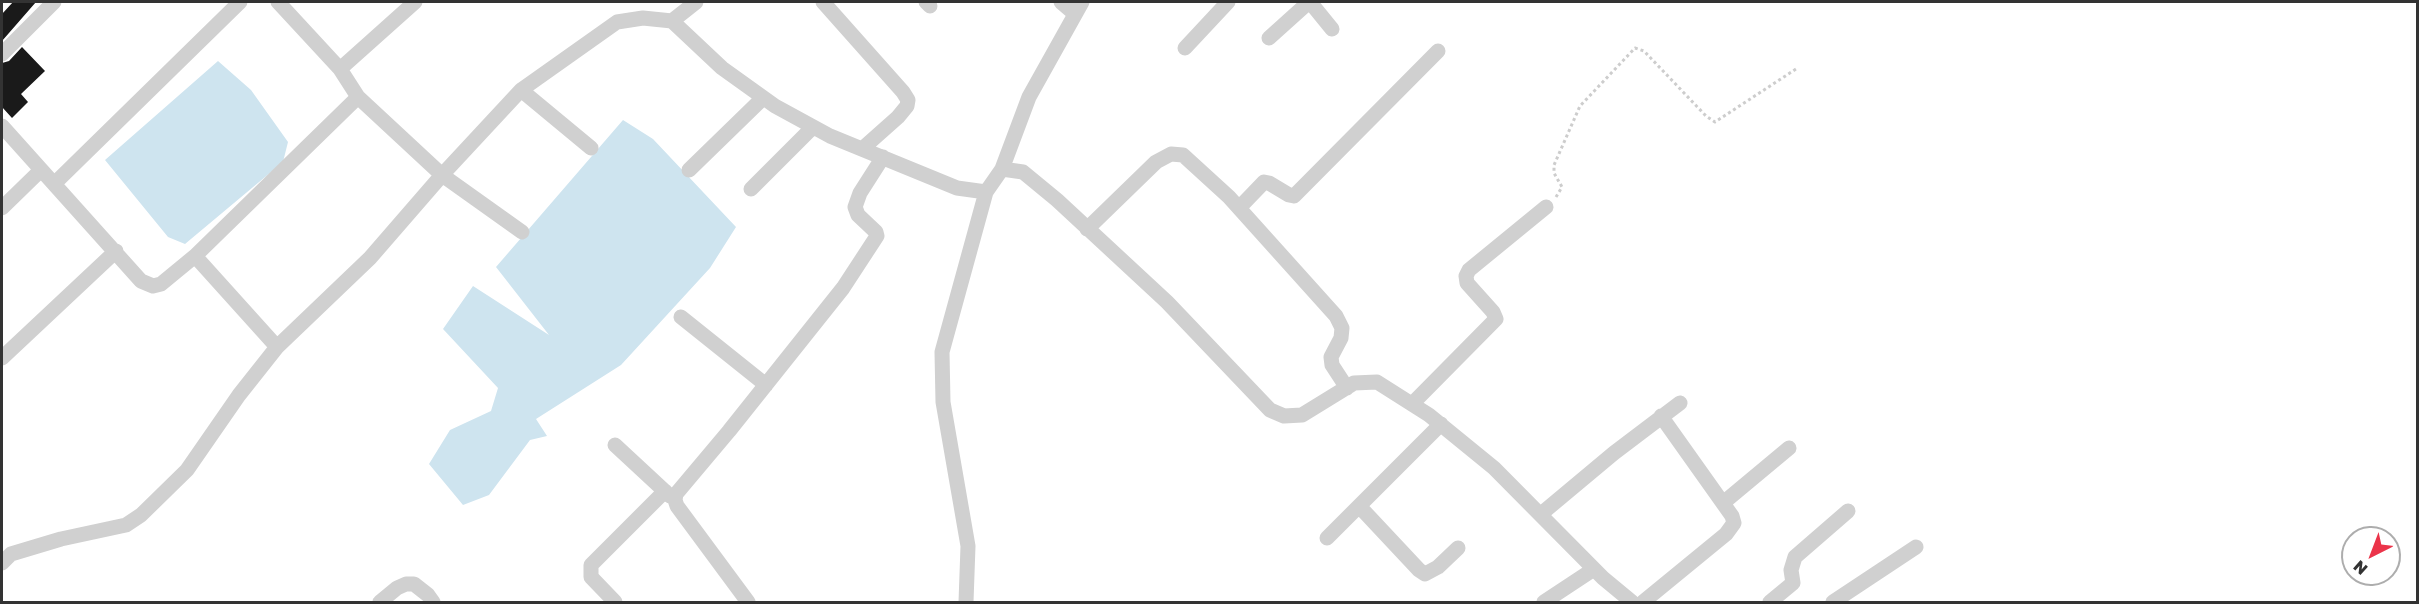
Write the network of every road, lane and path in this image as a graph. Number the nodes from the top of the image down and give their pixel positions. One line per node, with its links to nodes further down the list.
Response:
1 (54, 2): 16 (street)
2 (240, 2): 31 (street)
3 (278, 2): 17 (street)
4 (415, 2): 17 (street)
5 (696, 2): 11 (street)
6 (823, 2): 25 (street)
7 (1061, 2): 10 (street)
8 (1228, 2): 14 (street)
9 (1309, 2): 12 (street); 13 (street)
10 (1078, 8): 27 (street)
11 (672, 21): 19 (street); 21 (street)
12 (1332, 29)
13 (1269, 38)
14 (1185, 48)
15 (1438, 51): 36 (street)
16 (2, 54)
17 (340, 69): 20 (street)
18 (1796, 69): 34 (path)
19 (521, 90): 24 (street); 30 (street)
20 (358, 97): 30 (street); 40 (street)
21 (763, 98): 23 (street); 29 (street)
22 (2, 126): 28 (street)
23 (813, 127): 25 (street); 32 (street)
24 (591, 148)
25 (862, 149): 26 (street)
26 (883, 157): 33 (street); 44 (street)
27 (1002, 169): 33 (street); 37 (street)
28 (41, 170): 31 (street); 35 (street)
29 (689, 170)
30 (442, 175): 38 (street); 42 (street)
31 (54, 184): 39 (street)
32 (751, 189)
33 (986, 192): 66 (street)
34 (1546, 207): 47 (street)
35 (2, 208)
36 (1239, 208): 37 (street); 45 (street)
37 (1087, 229): 45 (street)
38 (522, 232)
39 (116, 251): 40 (street); 43 (street)
40 (195, 256): 42 (street)
41 (681, 317): 44 (street)
42 (277, 347): 60 (street)
43 (2, 358)
44 (766, 386): 52 (street)
45 (1347, 388): 47 (street)
46 (1680, 403): 48 (street)
47 (1412, 404): 49 (street)
48 (1661, 416): 53 (street); 56 (street)
49 (1441, 424): 54 (street); 56 (street)
50 (615, 446): 52 (street)
51 (1789, 448): 53 (street)
52 (670, 495): 64 (street); 65 (street)
53 (1723, 503): 69 (street)
54 (1359, 506): 57 (street); 59 (street)
55 (1848, 511): 70 (street)
56 (1541, 514): 61 (street)
57 (1327, 538)
58 (1916, 547): 71 (street)
59 (1458, 548)
60 (2, 563)
61 (1594, 569): 67 (street); 68 (street)
62 (380, 603): 63 (street)
63 (433, 603)
64 (615, 603)
65 (748, 603)
66 (966, 603)
67 (1544, 603)
68 (1632, 603)
69 (1644, 603)
70 (1770, 603)
71 (1833, 603)

